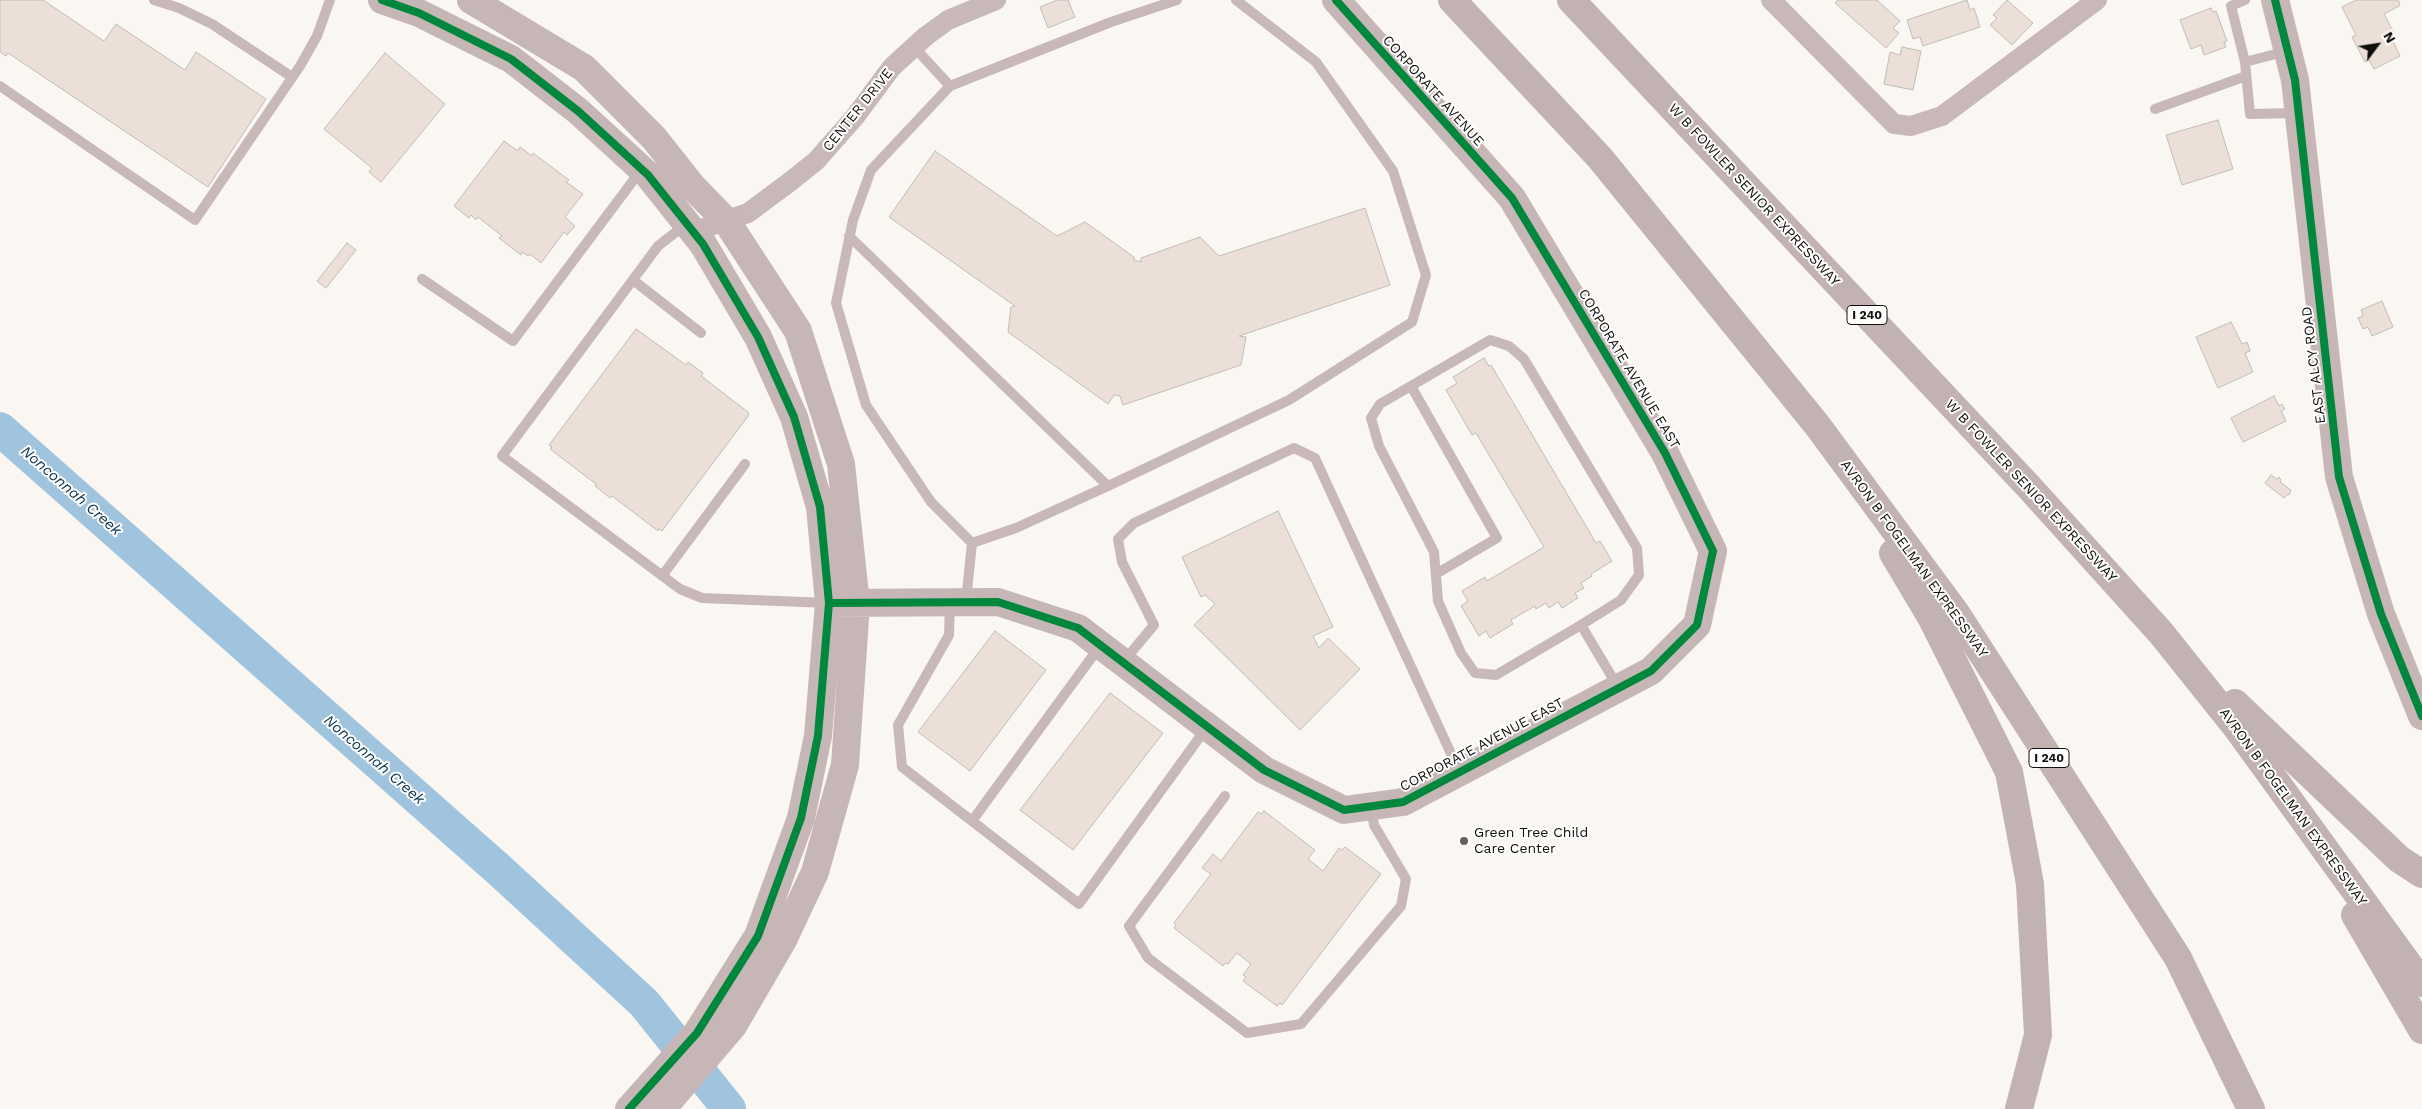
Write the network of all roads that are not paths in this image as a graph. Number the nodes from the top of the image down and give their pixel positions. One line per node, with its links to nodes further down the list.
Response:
1 (154, 0): 19 (lane)
2 (330, 0): 19 (lane)
3 (382, 0): 24 (street)
4 (472, 0): 26 (street)
5 (996, 0): 15 (street, CENTER DRIVE)
6 (1177, 0): 21 (lane)
7 (1236, 0): 35 (lane)
8 (1336, 0): 25 (street, CORPORATE AVENUE)
9 (1452, 0): 33 (highway, I 240)
10 (1571, 0): 43 (highway, W B FOWLER SENIOR EXPRESSWAY / I 240)
11 (1772, 0): 12 (street)
12 (2097, 0)
13 (2245, 0): 17 (lane)
14 (2275, 0): 16 (street, EAST ALCY ROAD)
15 (914, 46): 21 (lane); 26 (street, CENTER DRIVE)
16 (2288, 51): 17 (lane); 23 (street, EAST ALCY ROAD)
17 (2245, 62): 18 (lane)
18 (2246, 76): 22 (lane); 23 (lane)
19 (292, 77): 20 (lane)
20 (0, 86)
21 (950, 86): 28 (lane)
22 (2155, 108)
23 (2298, 113): 47 (street, EAST ALCY ROAD)
24 (642, 169): 27 (street); 29 (lane)
25 (1512, 198): 46 (street, CORPORATE AVENUE EAST)
26 (727, 222): 27 (street, CENTER DRIVE); 41 (street)
27 (690, 228): 30 (lane); 40 (street)
28 (850, 236): 35 (lane); 36 (lane)
29 (422, 279)
30 (633, 280): 31 (lane); 38 (lane)
31 (701, 333)
32 (1411, 386): 37 (lane); 37 (lane); 42 (lane)
33 (1817, 425): 60 (highway); 61 (highway, AVRON B FOGELMAN EXPRESSWAY / I 240)
34 (745, 464): 38 (lane)
35 (1108, 486): 36 (lane)
36 (972, 543): 39 (lane)
37 (1436, 574): 42 (lane)
38 (662, 576): 40 (lane)
39 (958, 602): 41 (street, CORPORATE AVENUE EAST); 44 (street, CORPORATE AVENUE EAST); 52 (lane)
40 (829, 603): 41 (street, CORPORATE AVENUE EAST); 55 (street)
41 (856, 604): 55 (street)
42 (1581, 625): 46 (lane)
43 (2161, 633): 53 (highway, AVRON B FOGELMAN EXPRESSWAY / I 240); 54 (highway)
44 (1101, 645): 45 (street, CORPORATE AVENUE EAST); 52 (lane)
45 (1123, 662): 48 (street, CORPORATE AVENUE EAST); 49 (lane)
46 (1619, 688): 49 (street, CORPORATE AVENUE EAST)
47 (2422, 716)
48 (1208, 727): 51 (street, CORPORATE AVENUE EAST); 52 (lane)
49 (1460, 772): 51 (street, CORPORATE AVENUE EAST)
50 (1225, 796): 51 (lane)
51 (1370, 806)
52 (972, 820)
53 (2306, 824): 56 (highway, AVRON B FOGELMAN EXPRESSWAY / I 240); 57 (highway)
54 (2422, 874)
55 (768, 943): 58 (street); 59 (street)
56 (2422, 983)
57 (2422, 1030)
58 (629, 1109)
59 (662, 1109)
60 (2019, 1109)
61 (2251, 1109)

